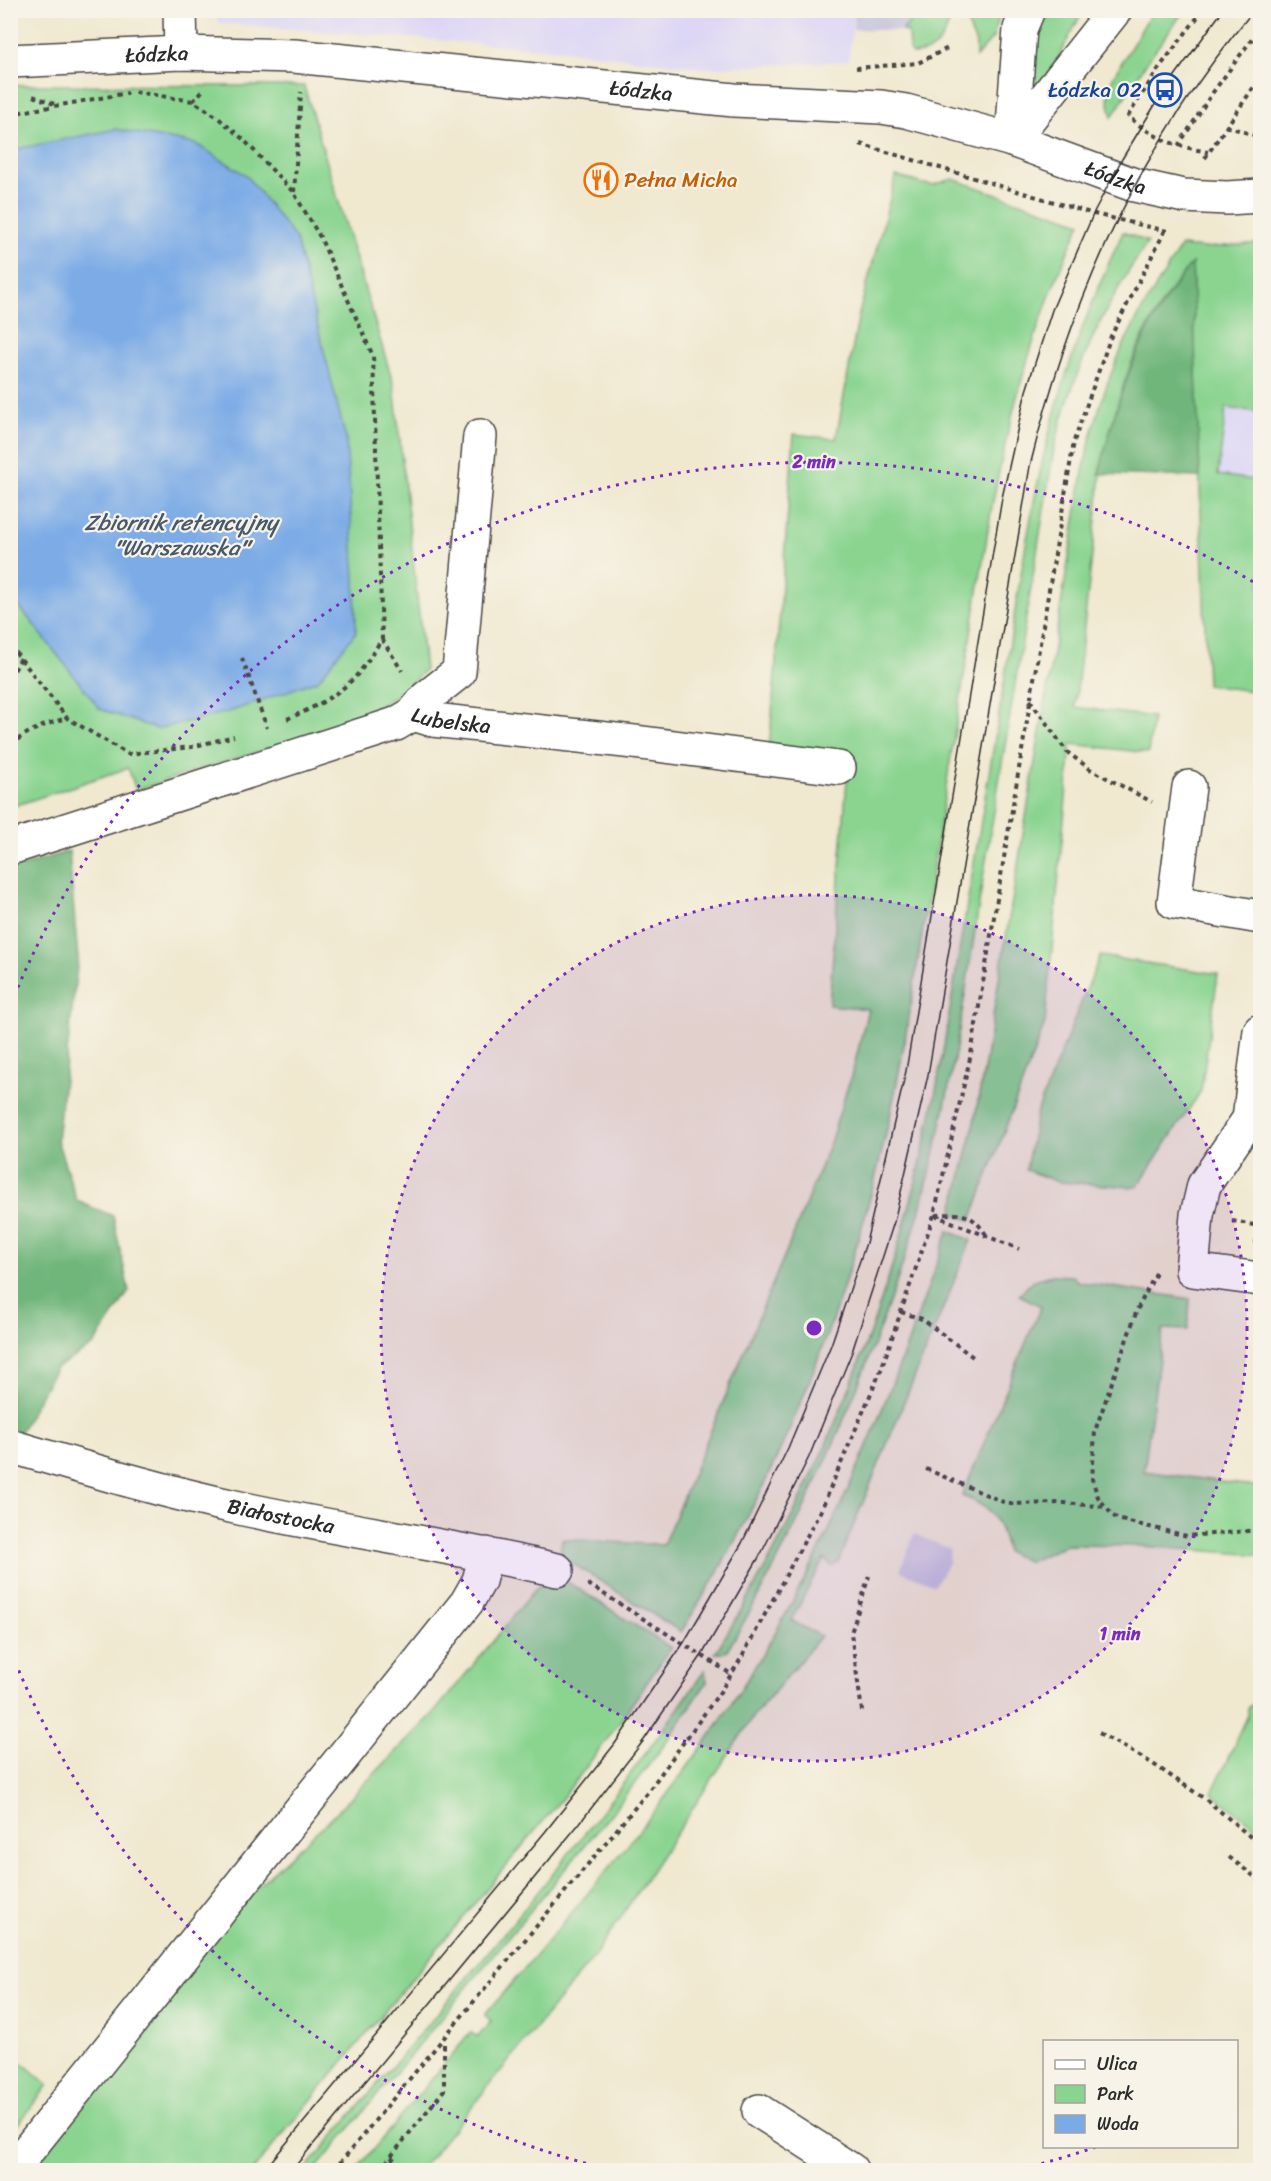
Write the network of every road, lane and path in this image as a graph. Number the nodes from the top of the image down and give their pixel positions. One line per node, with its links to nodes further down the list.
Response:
1 (180, 10): 6 (street)
2 (1028, 10): 15 (street)
3 (1115, 10): 15 (street)
4 (1203, 10): 17 (path)
5 (1260, 28): 17 (path)
6 (181, 53): 7 (street, Łódzka); 15 (street, Łódzka)
7 (10, 61)
8 (1260, 78): 13 (path)
9 (302, 91): 21 (path)
10 (30, 95): 11 (path)
11 (58, 106): 12 (path); 21 (path)
12 (10, 114)
13 (1226, 126): 14 (path); 18 (path)
14 (1260, 137)
15 (1012, 140): 22 (street, Łódzka)
16 (865, 145): 20 (path)
17 (1178, 146): 18 (path)
18 (1208, 152): 19 (path)
19 (1205, 158)
20 (938, 159)
21 (294, 193): 32 (path)
22 (1260, 196)
23 (1171, 220): 29 (path)
24 (480, 436): 30 (street)
25 (10, 645): 26 (path)
26 (21, 657): 28 (path); 31 (path)
27 (242, 658): 34 (path)
28 (10, 678)
29 (1029, 699): 40 (path); 45 (path)
30 (413, 714): 38 (street, Lubelska); 41 (street, Lubelska)
31 (67, 718): 36 (path); 37 (path)
32 (286, 720)
33 (276, 724): 34 (path)
34 (267, 728): 35 (path)
35 (256, 730)
36 (235, 736)
37 (10, 745)
38 (839, 768)
39 (1189, 787): 40 (street)
40 (1185, 820): 42 (street)
41 (10, 848)
42 (1260, 917)
43 (1260, 1031): 44 (street)
44 (1258, 1080): 49 (street)
45 (934, 1215): 46 (path); 46 (path); 50 (path)
46 (988, 1237): 47 (path)
47 (1019, 1250)
48 (1161, 1264): 54 (path)
49 (1260, 1279)
50 (901, 1312): 51 (path); 59 (path)
51 (973, 1357)
52 (10, 1446): 56 (street, Białostocka)
53 (926, 1469): 54 (path)
54 (1106, 1507): 55 (path)
55 (1260, 1530)
56 (486, 1554): 57 (street, Białostocka); 68 (street)
57 (557, 1570): 59 (path)
58 (869, 1576): 60 (path)
59 (731, 1674): 65 (path)
60 (862, 1711)
61 (1099, 1733): 62 (path)
62 (1260, 1845)
63 (1229, 1857): 64 (path)
64 (1260, 1881)
65 (444, 2038): 67 (path); 69 (path)
66 (759, 2110): 72 (street)
67 (391, 2157): 70 (path); 71 (path)
68 (12, 2170)
69 (334, 2170)
70 (380, 2170)
71 (405, 2170)
72 (851, 2170)

